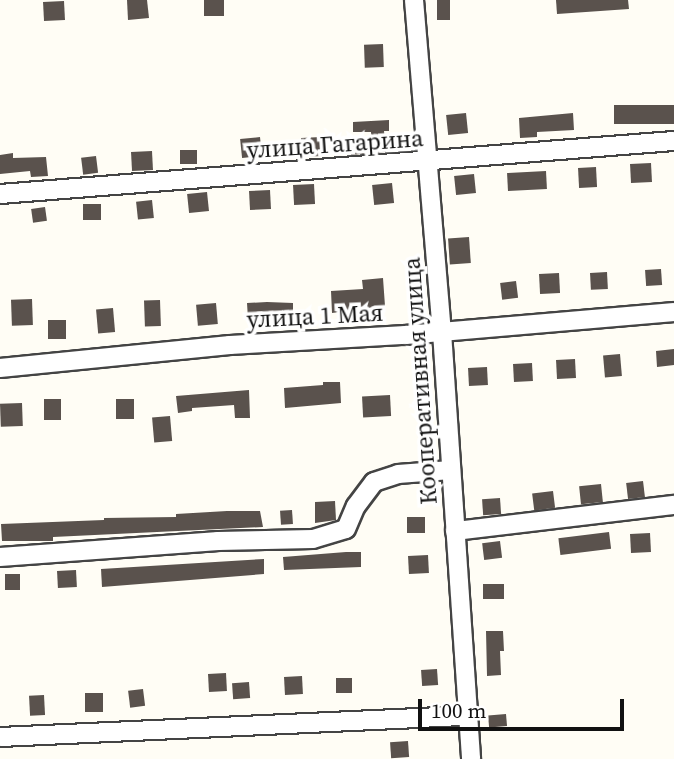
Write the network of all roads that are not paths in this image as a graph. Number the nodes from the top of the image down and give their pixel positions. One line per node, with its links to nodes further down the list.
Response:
1 (414, 0): 3 (street, Кооперативная улица)
2 (674, 141): 3 (street, улица Гагарина)
3 (427, 162): 4 (street, улица Гагарина); 6 (street, Кооперативная улица)
4 (0, 194)
5 (674, 312): 6 (street, улица 1 Мая)
6 (442, 332): 7 (street, улица 1 Мая); 8 (street, Кооперативная улица)
7 (0, 368)
8 (451, 470): 10 (street, Кооперативная улица); 11 (street)
9 (674, 505): 10 (street)
10 (455, 531): 12 (street, Кооперативная улица)
11 (0, 557)
12 (467, 716): 13 (street); 14 (street, Кооперативная улица)
13 (0, 737)
14 (471, 759)

